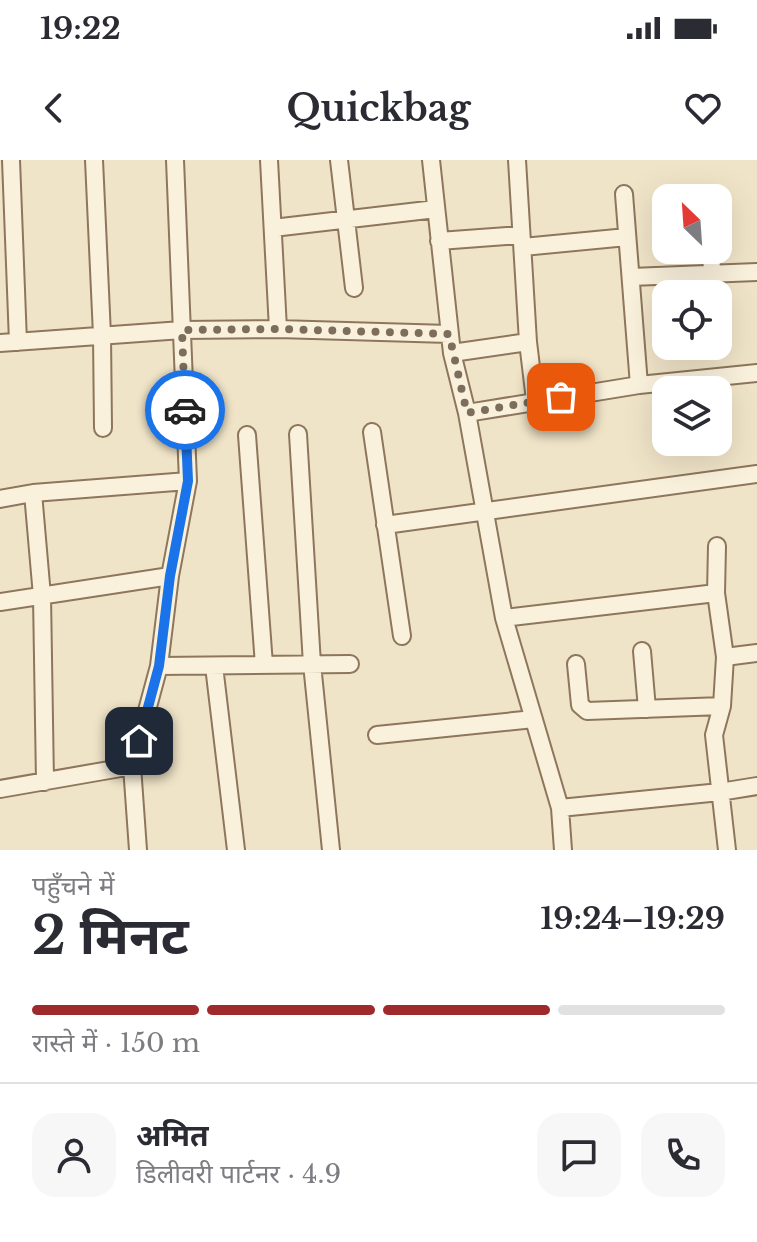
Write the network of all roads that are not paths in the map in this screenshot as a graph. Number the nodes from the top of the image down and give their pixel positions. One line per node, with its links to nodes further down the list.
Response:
1 (11, 160): 19 (street)
2 (94, 160): 24 (street)
3 (175, 160): 22 (street)
4 (269, 160): 11 (street)
5 (339, 160): 10 (street)
6 (431, 160): 9 (street)
7 (517, 160): 14 (street)
8 (624, 194): 12 (street)
9 (436, 209): 10 (street); 13 (street)
10 (346, 218): 11 (street); 20 (street)
11 (273, 228): 21 (street)
12 (627, 237): 14 (street); 18 (street)
13 (439, 241): 14 (street); 23 (street)
14 (522, 241): 26 (street)
15 (712, 264): 17 (street)
16 (757, 272): 17 (street)
17 (712, 274): 18 (street)
18 (631, 277): 30 (street)
19 (8, 283): 25 (street)
20 (354, 288)
21 (278, 329): 22 (street); 23 (street)
22 (182, 330): 24 (street); 38 (street)
23 (449, 334): 28 (street)
24 (102, 335): 25 (street); 33 (street)
25 (18, 342): 27 (street)
26 (528, 342): 28 (street); 31 (street)
27 (0, 343)
28 (452, 353): 32 (street)
29 (757, 373): 30 (street)
30 (639, 385): 31 (street)
31 (535, 400): 32 (street)
32 (467, 413): 41 (street)
33 (103, 428)
34 (372, 432): 42 (street)
35 (298, 434): 53 (street)
36 (247, 435): 56 (street)
37 (757, 474): 41 (street)
38 (188, 481): 39 (street); 44 (street)
39 (33, 493): 40 (street); 46 (street)
40 (0, 499)
41 (485, 513): 42 (street); 48 (street)
42 (385, 525): 49 (street)
43 (717, 546): 45 (street)
44 (170, 576): 46 (street); 57 (street)
45 (716, 593): 48 (street); 52 (street)
46 (42, 596): 47 (street); 64 (street)
47 (0, 602)
48 (504, 618): 61 (street)
49 (402, 636)
50 (642, 651): 60 (street)
51 (757, 653): 52 (street)
52 (725, 657): 59 (street)
53 (312, 664): 54 (street); 56 (street); 71 (street)
54 (350, 664)
55 (576, 664): 60 (street)
56 (264, 665): 58 (street)
57 (159, 666): 58 (street); 63 (street)
58 (214, 666): 70 (street)
59 (722, 706): 60 (street); 67 (street)
60 (647, 709)
61 (534, 719): 62 (street); 68 (street)
62 (377, 735)
63 (132, 766): 64 (street); 69 (street)
64 (45, 782): 66 (street)
65 (757, 786): 67 (street)
66 (0, 789)
67 (720, 792): 68 (street); 73 (street)
68 (560, 808): 72 (street)
69 (138, 850)
70 (236, 850)
71 (331, 850)
72 (563, 850)
73 (727, 850)

